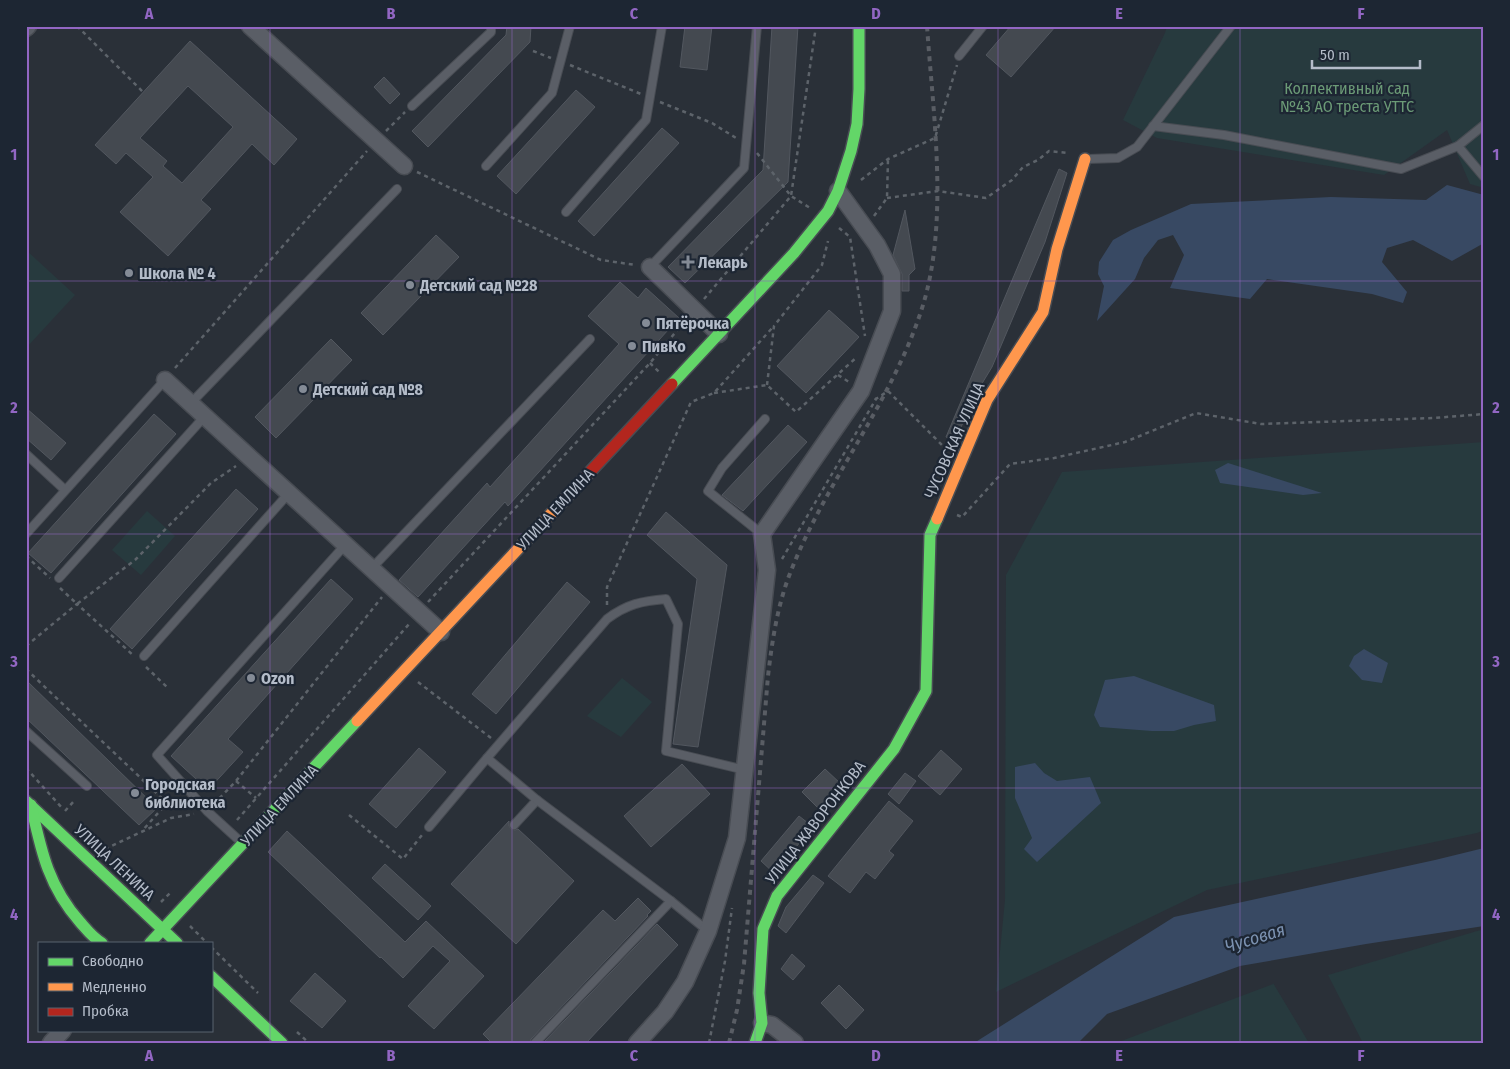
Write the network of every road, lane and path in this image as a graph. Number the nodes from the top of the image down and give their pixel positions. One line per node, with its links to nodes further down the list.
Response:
1 (77, 26): 12 (path)
2 (250, 26): 16 (street)
3 (491, 26): 13 (lane)
4 (570, 26): 22 (lane)
5 (662, 26): 28 (lane)
6 (757, 26): 33 (lane)
7 (816, 26): 25 (path)
8 (859, 26): 26 (street, УЛИЦА ЕМЛИНА)
9 (983, 26): 11 (lane)
10 (1231, 26): 15 (lane)
11 (959, 56): 19 (path)
12 (143, 92)
13 (412, 106): 16 (path)
14 (1484, 125): 17 (lane)
15 (1153, 126): 17 (lane); 20 (lane)
16 (375, 142): 21 (street); 41 (path)
17 (1458, 146): 23 (lane)
18 (755, 151): 25 (path)
19 (888, 159): 26 (path); 27 (path)
20 (1085, 159): 27 (path); 55 (street, ЧУСОВСКАЯ УЛИЦА)
21 (404, 166): 33 (path)
22 (486, 166)
23 (1484, 177)
24 (397, 189): 46 (lane)
25 (791, 196): 29 (path); 34 (path)
26 (841, 196): 29 (street, УЛИЦА ЕМЛИНА); 30 (street)
27 (887, 198): 30 (path)
28 (566, 212)
29 (824, 216): 31 (path); 36 (street, УЛИЦА ЕМЛИНА)
30 (864, 226): 31 (path); 43 (street)
31 (850, 237): 38 (path)
32 (828, 239): 35 (path)
33 (650, 267): 34 (street)
34 (694, 310): 36 (street); 65 (path)
35 (774, 326): 42 (path); 44 (path)
36 (719, 334): 67 (street, УЛИЦА ЕМЛИНА)
37 (590, 339): 61 (lane)
38 (866, 339)
39 (860, 355): 40 (path)
40 (838, 374): 42 (path); 43 (path)
41 (165, 380): 46 (street); 53 (lane)
42 (767, 385): 44 (path)
43 (861, 391): 45 (path); 57 (street)
44 (714, 393): 66 (path)
45 (876, 399): 52 (path); 60 (path)
46 (191, 403): 48 (street)
47 (1484, 414): 55 (path)
48 (205, 416): 51 (street); 62 (lane)
49 (765, 419): 57 (lane)
50 (26, 454): 53 (lane)
51 (250, 457): 54 (street); 64 (path)
52 (946, 458)
53 (65, 490): 56 (lane)
54 (289, 492): 58 (street); 70 (lane)
55 (941, 508): 74 (street, ЧУСОВСКАЯ УЛИЦА)
56 (26, 534)
57 (762, 534): 79 (street)
58 (346, 544): 61 (street); 87 (lane)
59 (26, 556): 64 (path)
60 (782, 559)
61 (372, 568): 63 (street)
62 (59, 578)
63 (391, 585): 65 (street); 80 (path)
64 (78, 604): 68 (path); 69 (path)
65 (419, 612): 67 (street); 82 (path)
66 (607, 619): 76 (lane); 79 (lane)
67 (441, 632): 72 (street, УЛИЦА ЕМЛИНА)
68 (26, 646)
69 (134, 656)
70 (143, 659): 73 (path)
71 (26, 669): 93 (path)
72 (404, 672): 76 (path); 94 (street, УЛИЦА ЕМЛИНА)
73 (167, 687)
74 (926, 691): 107 (street, УЛИЦА ЖАВОРОНКОВА)
75 (26, 731): 81 (lane)
76 (499, 743): 77 (lane)
77 (487, 758): 83 (lane); 91 (lane)
78 (26, 768): 86 (path)
79 (745, 770): 101 (street)
80 (236, 781): 82 (path); 87 (path)
81 (87, 786)
82 (257, 798): 92 (path)
83 (537, 800): 90 (lane); 97 (lane)
84 (74, 801): 86 (path)
85 (29, 803): 100 (street, УЛИЦА ЛЕНИНА); 102 (street, УЛИЦА ЛЕНИНА)
86 (65, 811): 89 (path)
87 (207, 811): 92 (lane); 93 (path)
88 (349, 815): 91 (path)
89 (72, 817)
90 (514, 825)
91 (429, 826)
92 (228, 831): 94 (lane)
93 (141, 832): 95 (path)
94 (242, 844): 99 (street, УЛИЦА ЕМЛИНА)
95 (112, 855)
96 (175, 888): 99 (path)
97 (671, 901): 101 (lane); 111 (lane)
98 (733, 902): 113 (path)
99 (177, 914): 100 (street, УЛИЦА ЕМЛИНА); 105 (path)
100 (162, 929): 103 (street, УЛИЦА ЕМЛИНА); 104 (street, УЛИЦА ЛЕНИНА)
101 (708, 931): 112 (street)
102 (100, 942)
103 (151, 942)
104 (176, 942)
105 (205, 942)
106 (212, 977): 110 (street)
107 (762, 1023): 114 (street, УЛИЦА ЖАВОРОНКОВА); 115 (street)
108 (62, 1032): 109 (street)
109 (51, 1043)
110 (282, 1043)
111 (534, 1043)
112 (638, 1043)
113 (709, 1043)
114 (755, 1043)
115 (795, 1043)

